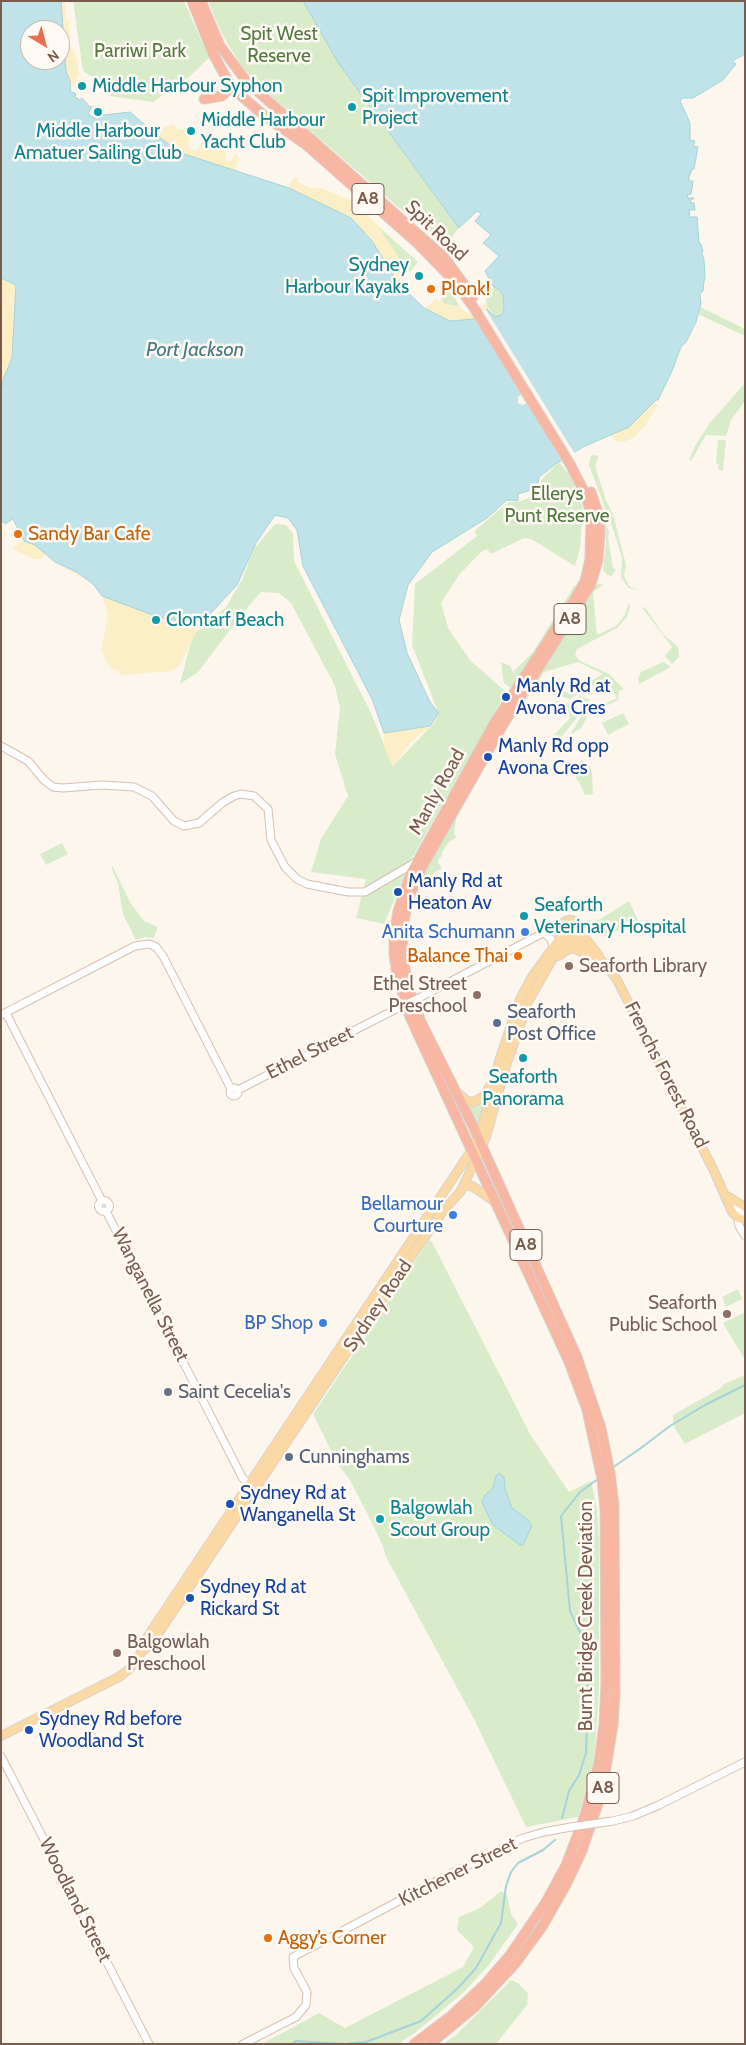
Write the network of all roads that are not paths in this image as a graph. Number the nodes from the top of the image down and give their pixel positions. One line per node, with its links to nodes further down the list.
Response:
1 (192, 1): 3 (highway, Spit Road / A8)
2 (201, 1): 5 (highway, Spit Road / A8)
3 (228, 81): 4 (highway); 5 (highway, Spit Road / A8)
4 (204, 99)
5 (476, 306): 6 (highway, Spit Road / A8)
6 (572, 463): 7 (highway, Spit Road / A8); 8 (highway, Manly Road / A8)
7 (599, 523): 8 (highway, Manly Road / A8)
8 (516, 695): 10 (highway, Manly Road / A8); 23 (highway, Manly Road / A8)
9 (1, 746): 11 (street)
10 (418, 861): 11 (street); 12 (highway, Manly Road / A8)
11 (398, 871): 12 (street)
12 (407, 882): 26 (highway, Manly Road / A8)
13 (564, 922): 14 (main road); 15 (street, Ethel Street); 16 (main road)
14 (580, 931): 17 (main road); 19 (main road, Frenchs Forest Road)
15 (543, 934): 16 (street, Ethel Street); 18 (street); 21 (street, Ethel Street, bridge)
16 (561, 934): 17 (main road); 18 (main road, Sydney Road)
17 (571, 940): 19 (main road, Frenchs Forest Road); 20 (main road, Sydney Road)
18 (553, 946): 22 (main road, Sydney Road)
19 (599, 959): 20 (main road); 29 (main road, Frenchs Forest Road)
20 (552, 961): 25 (main road, Sydney Road)
21 (3, 1014): 36 (street, Wanganella Street)
22 (495, 1078): 23 (main road); 24 (main road, Sydney Road)
23 (456, 1091): 24 (highway, Manly Road / A8)
24 (478, 1138): 25 (highway, Manly Road / A8); 26 (main road, Sydney Road)
25 (482, 1148): 27 (main road, Sydney Road); 35 (highway, Burnt Bridge Creek Deviation / A8)
26 (471, 1151): 27 (highway, Burnt Bridge Creek Deviation / A8); 33 (main road, Sydney Road)
27 (476, 1162): 28 (main road, Sydney Road); 30 (highway, Burnt Bridge Creek Deviation / A8)
28 (461, 1191): 30 (main road); 34 (main road, Sydney Road)
29 (726, 1194): 31 (main road, Frenchs Forest Road); 31 (main road, Frenchs Forest Road)
30 (494, 1201): 35 (highway, Burnt Bridge Creek Deviation / A8)
31 (743, 1215): 32 (street)
32 (745, 1236)
33 (353, 1327): 34 (main road); 36 (main road, Sydney Road)
34 (361, 1333): 37 (main road, Sydney Road)
35 (605, 1473): 43 (highway, Burnt Bridge Creek Deviation / A8); 44 (highway, Burnt Bridge Creek Deviation / A8)
36 (249, 1486): 37 (main road, Sydney Road)
37 (142, 1652): 38 (main road, Sydney Road)
38 (1, 1736)
39 (1, 1756): 41 (street, Woodland Street)
40 (745, 1762): 42 (street, Kitchener Street, bridge)
41 (149, 2044)
42 (244, 2044)
43 (414, 2044)
44 (430, 2044)

